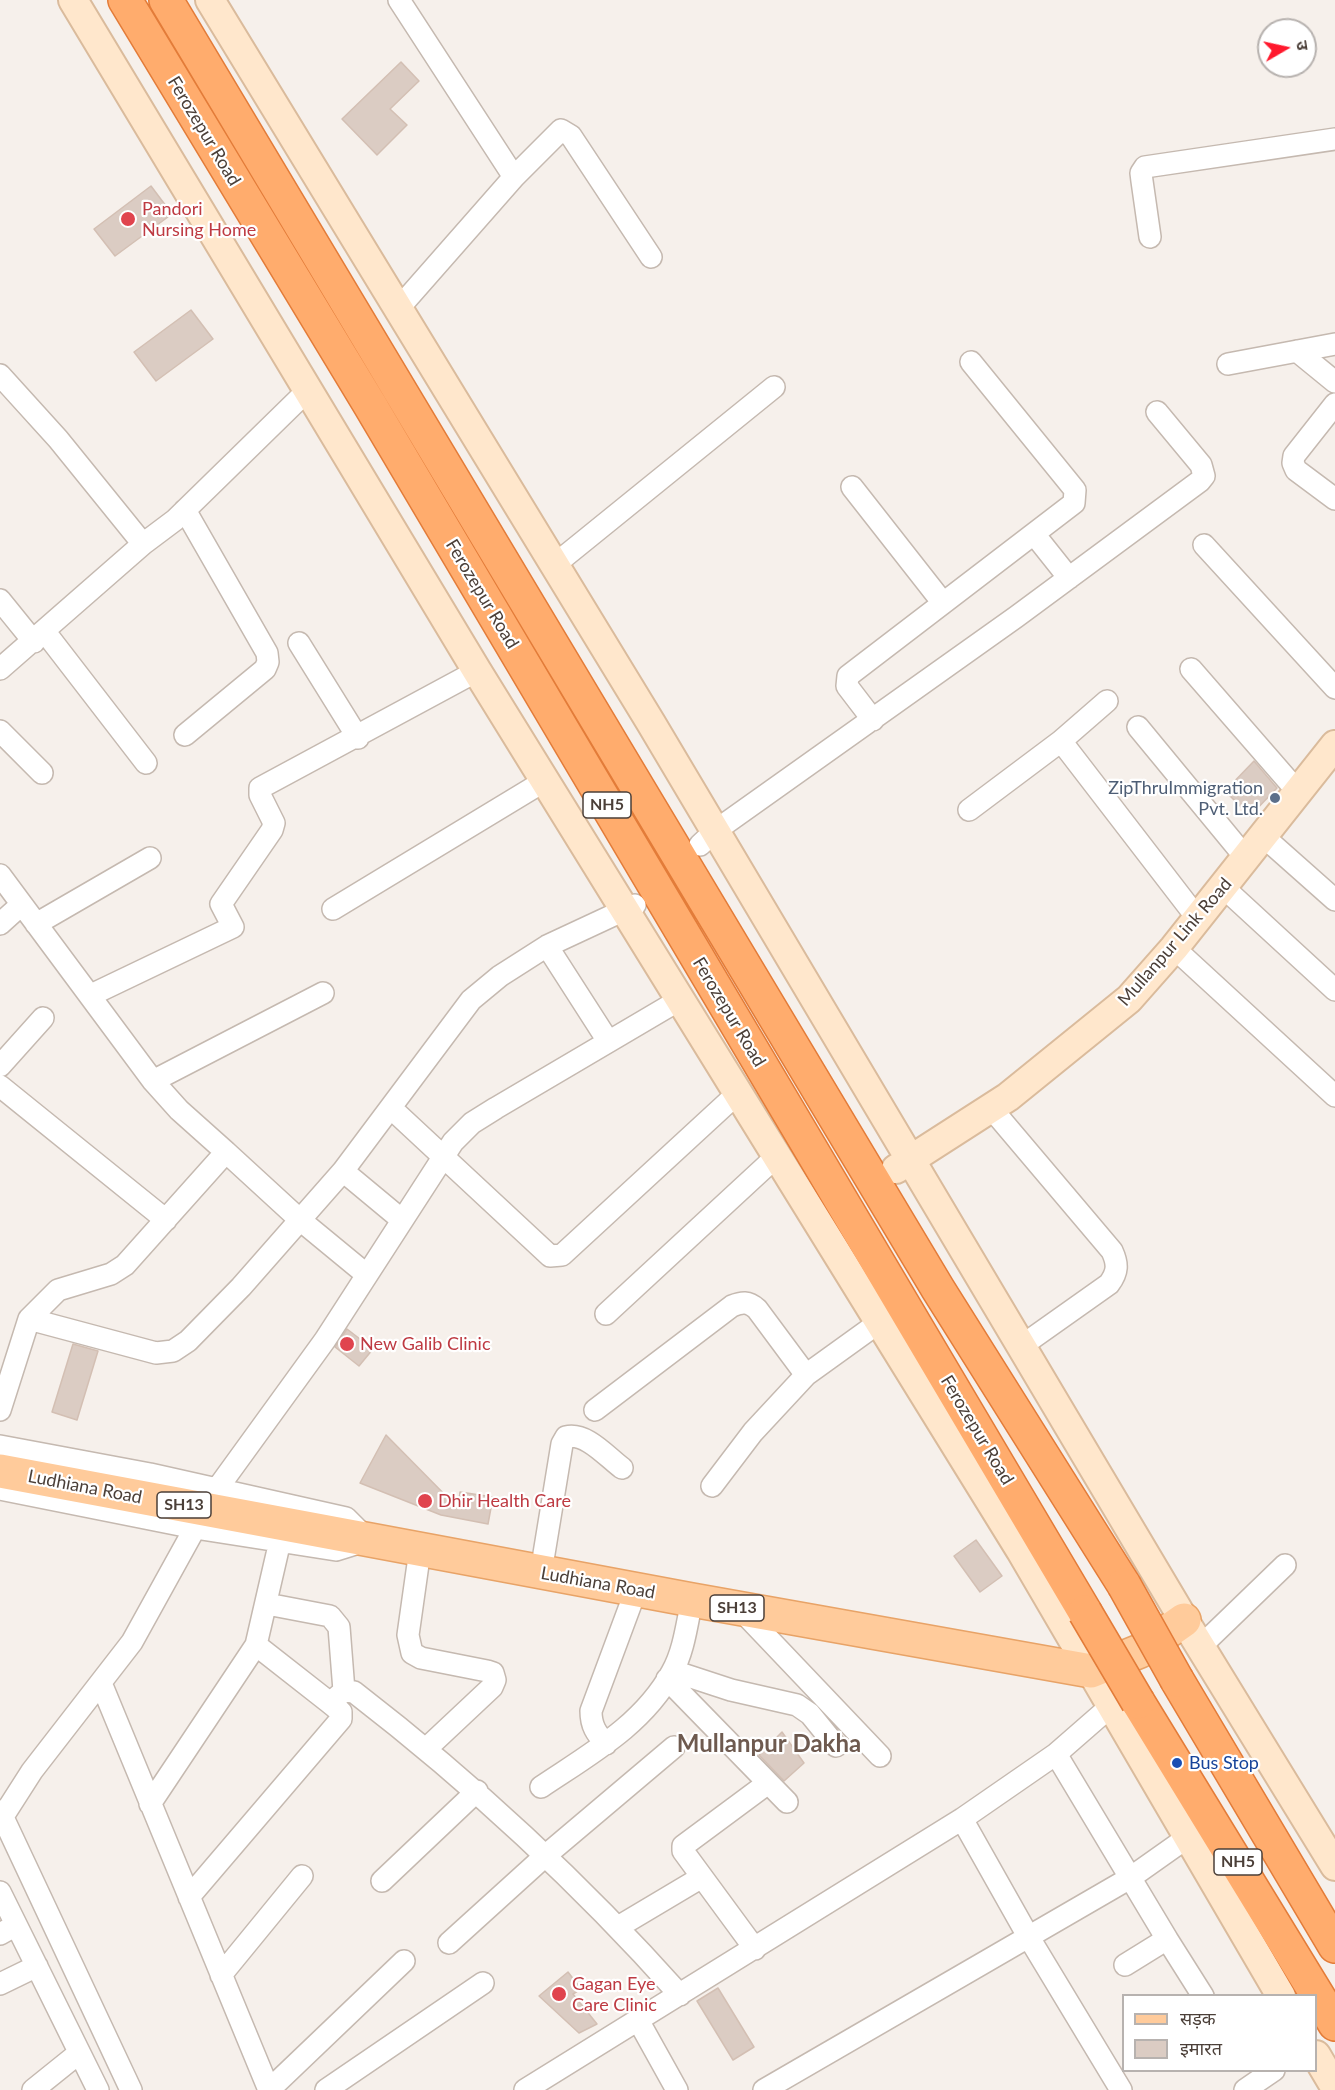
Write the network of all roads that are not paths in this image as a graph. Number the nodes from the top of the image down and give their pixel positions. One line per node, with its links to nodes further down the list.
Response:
1 (73, 0): 18 (main road)
2 (124, 0): 116 (highway, Ferozepur Road / NH5, bridge)
3 (166, 0): 144 (highway, NH5, bridge)
4 (210, 0): 10 (main road)
5 (399, 0): 7 (street)
6 (1335, 139): 8 (street)
7 (514, 177): 9 (street); 10 (street)
8 (1150, 237)
9 (651, 257)
10 (398, 309): 27 (main road)
11 (1335, 344): 12 (street)
12 (1297, 351): 14 (street); 16 (street)
13 (971, 362): 24 (street)
14 (1228, 364)
15 (0, 375): 25 (street)
16 (1335, 382)
17 (774, 387): 27 (street)
18 (307, 391): 23 (street); 35 (main road)
19 (1335, 404): 22 (street)
20 (1157, 412): 28 (street)
21 (852, 487): 30 (street)
22 (1335, 499)
23 (185, 510): 25 (street); 41 (street)
24 (1034, 534): 28 (street); 30 (street)
25 (143, 544): 31 (street)
26 (1204, 544): 36 (street)
27 (553, 566): 51 (main road)
28 (1069, 578): 38 (street)
29 (0, 600): 31 (street)
30 (943, 603): 38 (street)
31 (39, 637): 33 (street); 45 (street)
32 (299, 644): 42 (street)
33 (0, 669)
34 (1191, 669): 48 (street)
35 (477, 671): 42 (street); 47 (main road)
36 (1335, 688)
37 (1107, 701): 43 (street)
38 (873, 720): 51 (street)
39 (1138, 727): 53 (street)
40 (0, 731): 46 (street)
41 (184, 735)
42 (358, 738): 67 (street)
43 (1061, 741): 49 (street); 60 (street)
44 (1335, 745): 48 (main road, Mullanpur Link Road)
45 (146, 764)
46 (42, 773)
47 (546, 780): 58 (main road); 59 (street)
48 (1298, 792): 50 (main road, Mullanpur Link Road)
49 (969, 810)
50 (1264, 837): 53 (main road, Mullanpur Link Road); 56 (street)
51 (707, 838): 81 (main road)
52 (150, 858): 62 (street)
53 (1246, 858): 55 (main road, Mullanpur Link Road)
54 (0, 875): 57 (street)
55 (1223, 887): 60 (main road, Mullanpur Link Road); 65 (street)
56 (1335, 900)
57 (21, 905): 61 (street); 62 (street)
58 (630, 907): 63 (street); 68 (main road)
59 (333, 909)
60 (1198, 919): 64 (main road, Mullanpur Link Road)
61 (0, 924)
62 (36, 924): 67 (street)
63 (547, 946): 70 (street); 77 (street)
64 (1174, 948): 75 (street); 76 (main road, Mullanpur Link Road)
65 (1335, 990)
66 (323, 993): 72 (street)
67 (91, 995): 72 (street)
68 (681, 999): 70 (street); 74 (main road)
69 (43, 1018): 71 (street)
70 (608, 1041): 80 (street)
71 (0, 1066)
72 (153, 1081): 78 (street)
73 (0, 1086): 84 (street)
74 (739, 1092): 79 (main road); 80 (street)
75 (1335, 1096)
76 (991, 1108): 81 (main road, Mullanpur Link Road); 90 (street)
77 (392, 1109): 80 (street); 82 (street)
78 (226, 1152): 83 (street); 84 (street)
79 (778, 1155): 87 (street); 89 (main road)
80 (444, 1157): 85 (street)
81 (902, 1164): 90 (main road)
82 (343, 1172): 83 (street); 85 (street)
83 (299, 1219): 86 (street); 88 (street)
84 (166, 1220): 88 (street)
85 (402, 1220): 86 (street)
86 (367, 1275): 98 (street)
87 (606, 1314)
88 (29, 1319): 92 (street)
89 (881, 1321): 91 (street); 112 (main road)
90 (1020, 1347): 110 (main road)
91 (806, 1375): 93 (street); 97 (street)
92 (0, 1410)
93 (595, 1410)
94 (0, 1446): 98 (street)
95 (622, 1468): 105 (street)
96 (0, 1471): 101 (main road, Ludhiana Road / SH13)
97 (712, 1486)
98 (218, 1489): 101 (street)
99 (0, 1490): 100 (street)
100 (195, 1528): 102 (street); 114 (street)
101 (368, 1540): 102 (street); 103 (main road, Ludhiana Road / SH13)
102 (280, 1541): 108 (street)
103 (420, 1550): 105 (main road, Ludhiana Road / SH13); 120 (street)
104 (1285, 1565): 110 (street)
105 (541, 1572): 106 (main road, Ludhiana Road / SH13)
106 (636, 1590): 107 (main road, Ludhiana Road / SH13); 117 (street)
107 (692, 1600): 109 (main road, Ludhiana Road / SH13); 113 (street)
108 (267, 1604): 111 (street); 115 (street)
109 (740, 1609): 112 (main road, Ludhiana Road / SH13); 122 (street)
110 (1192, 1633): 112 (main road); 132 (main road)
111 (256, 1645): 115 (street); 127 (street)
112 (1091, 1671): 116 (main road)
113 (670, 1675): 117 (street); 118 (street); 123 (street)
114 (101, 1683): 127 (street); 128 (street)
115 (337, 1697): 120 (street); 138 (street)
116 (1125, 1704): 121 (street); 130 (main road); 154 (highway, Ferozepur Road / NH5)
117 (606, 1744): 124 (street)
118 (836, 1746)
119 (674, 1747): 131 (street)
120 (427, 1748): 125 (street)
121 (1056, 1754): 129 (street); 135 (street)
122 (880, 1756)
123 (768, 1783): 126 (street); 134 (street)
124 (541, 1786)
125 (477, 1791): 131 (street); 136 (street)
126 (787, 1802)
127 (150, 1804): 138 (street)
128 (1, 1816): 165 (street)
129 (963, 1819): 141 (street); 145 (street)
130 (1188, 1837): 135 (street); 153 (main road)
131 (544, 1856): 139 (street); 143 (street)
132 (1335, 1866)
133 (302, 1876): 149 (street)
134 (702, 1877): 139 (street); 145 (street)
135 (1130, 1878): 141 (street); 142 (street)
136 (382, 1881)
137 (0, 1892): 140 (street)
138 (189, 1897): 149 (street)
139 (618, 1927): 155 (street)
140 (8, 1930): 148 (street)
141 (1028, 1936): 169 (street); 170 (street)
142 (1167, 1939): 147 (street); 152 (street)
143 (449, 1943)
144 (1335, 1946)
145 (755, 1949): 155 (street)
146 (404, 1961): 166 (street)
147 (1125, 1965)
148 (37, 1966): 151 (street); 159 (street)
149 (221, 1975): 166 (street)
150 (483, 1983): 167 (street)
151 (0, 1984)
152 (1202, 1994)
153 (1280, 1994)
154 (1315, 1994)
155 (680, 1995): 157 (street)
156 (1317, 1997): 158 (highway, Ferozepur Road / NH5)
157 (638, 2020): 162 (street); 168 (street)
158 (1335, 2024)
159 (79, 2053): 163 (street); 164 (street)
160 (1317, 2057): 161 (main road)
161 (1335, 2087)
162 (528, 2089)
163 (33, 2090)
164 (98, 2090)
165 (131, 2090)
166 (269, 2090)
167 (326, 2090)
168 (677, 2090)
169 (764, 2090)
170 (1121, 2090)

